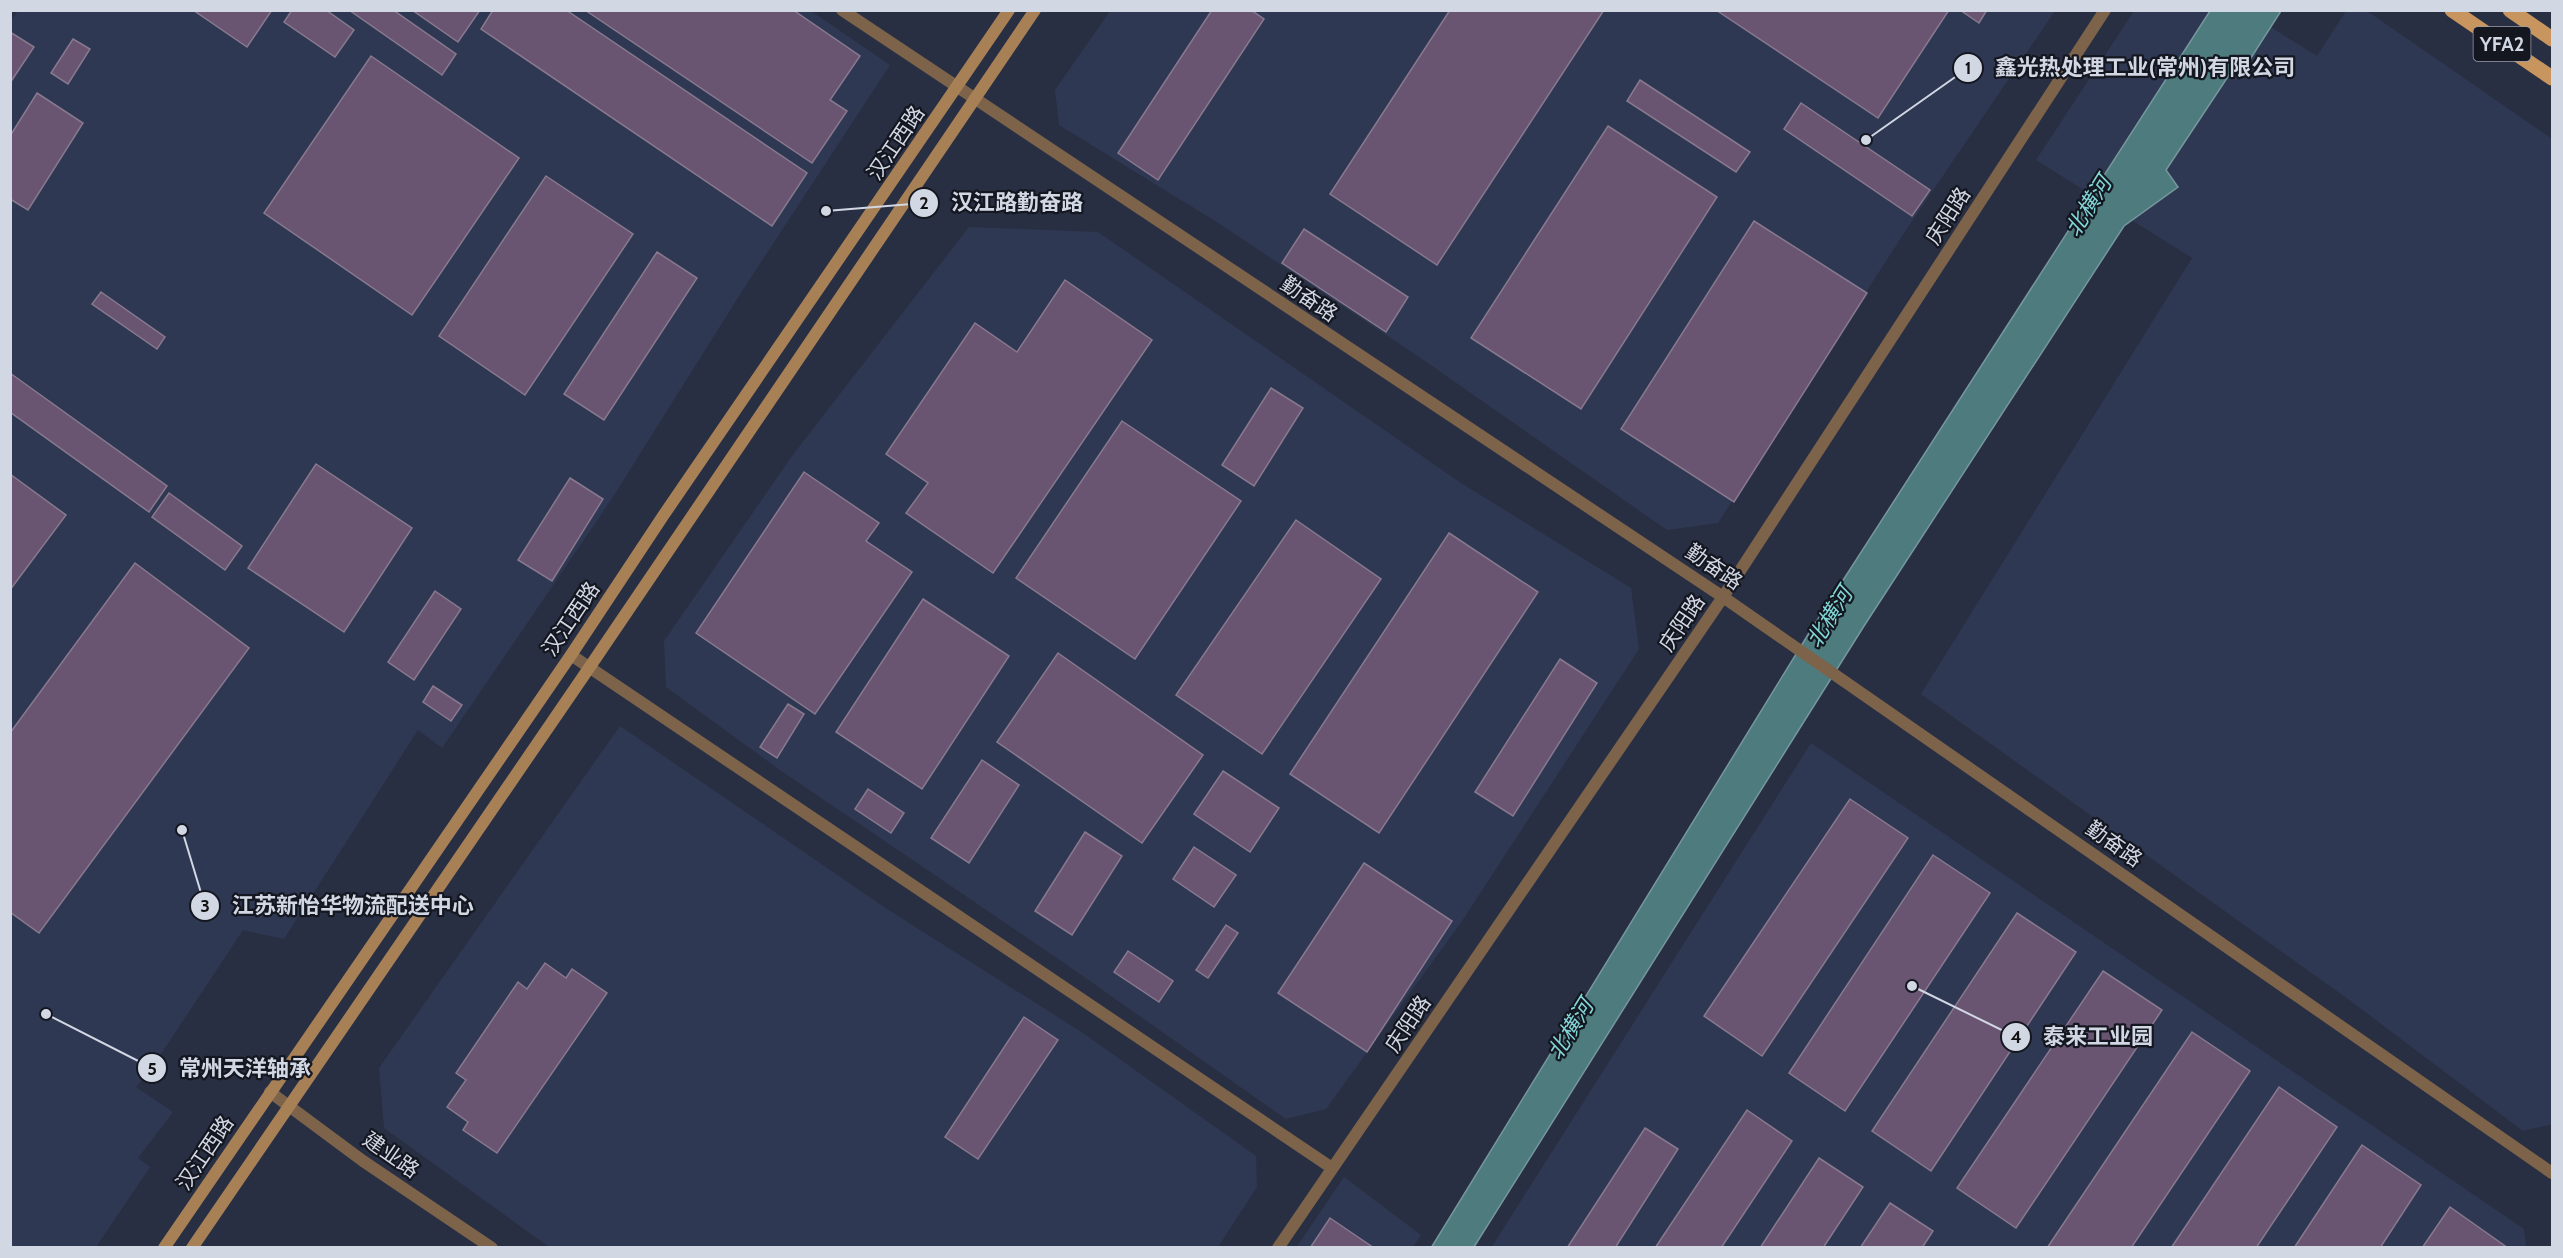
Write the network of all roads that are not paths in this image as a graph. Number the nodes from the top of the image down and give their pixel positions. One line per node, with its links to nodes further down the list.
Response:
1 (842, 10): 9 (street, 勤奋路)
2 (1009, 10): 9 (main road, 汉江西路)
3 (1035, 10): 10 (main road, 汉江西路)
4 (2104, 10): 11 (street, 庆阳路)
5 (2452, 10): 8 (main road, YFA2)
6 (2510, 10): 7 (main road, YFA2)
7 (2553, 39)
8 (2553, 78)
9 (957, 88): 10 (street, 勤奋路); 12 (main road, 汉江西路)
10 (975, 100): 11 (street, 勤奋路); 13 (main road, 汉江西路)
11 (1723, 597): 16 (street, 庆阳路); 17 (street, 勤奋路)
12 (571, 656): 13 (street); 14 (main road, 汉江西路)
13 (590, 668): 15 (main road, 汉江西路); 16 (street)
14 (270, 1092): 15 (street, 建业路); 18 (main road, 汉江西路)
15 (288, 1105): 19 (main road, 汉江西路); 20 (street, 建业路)
16 (1332, 1168): 21 (street, 庆阳路)
17 (2553, 1173)
18 (164, 1248)
19 (192, 1248)
20 (492, 1248)
21 (1278, 1248)

